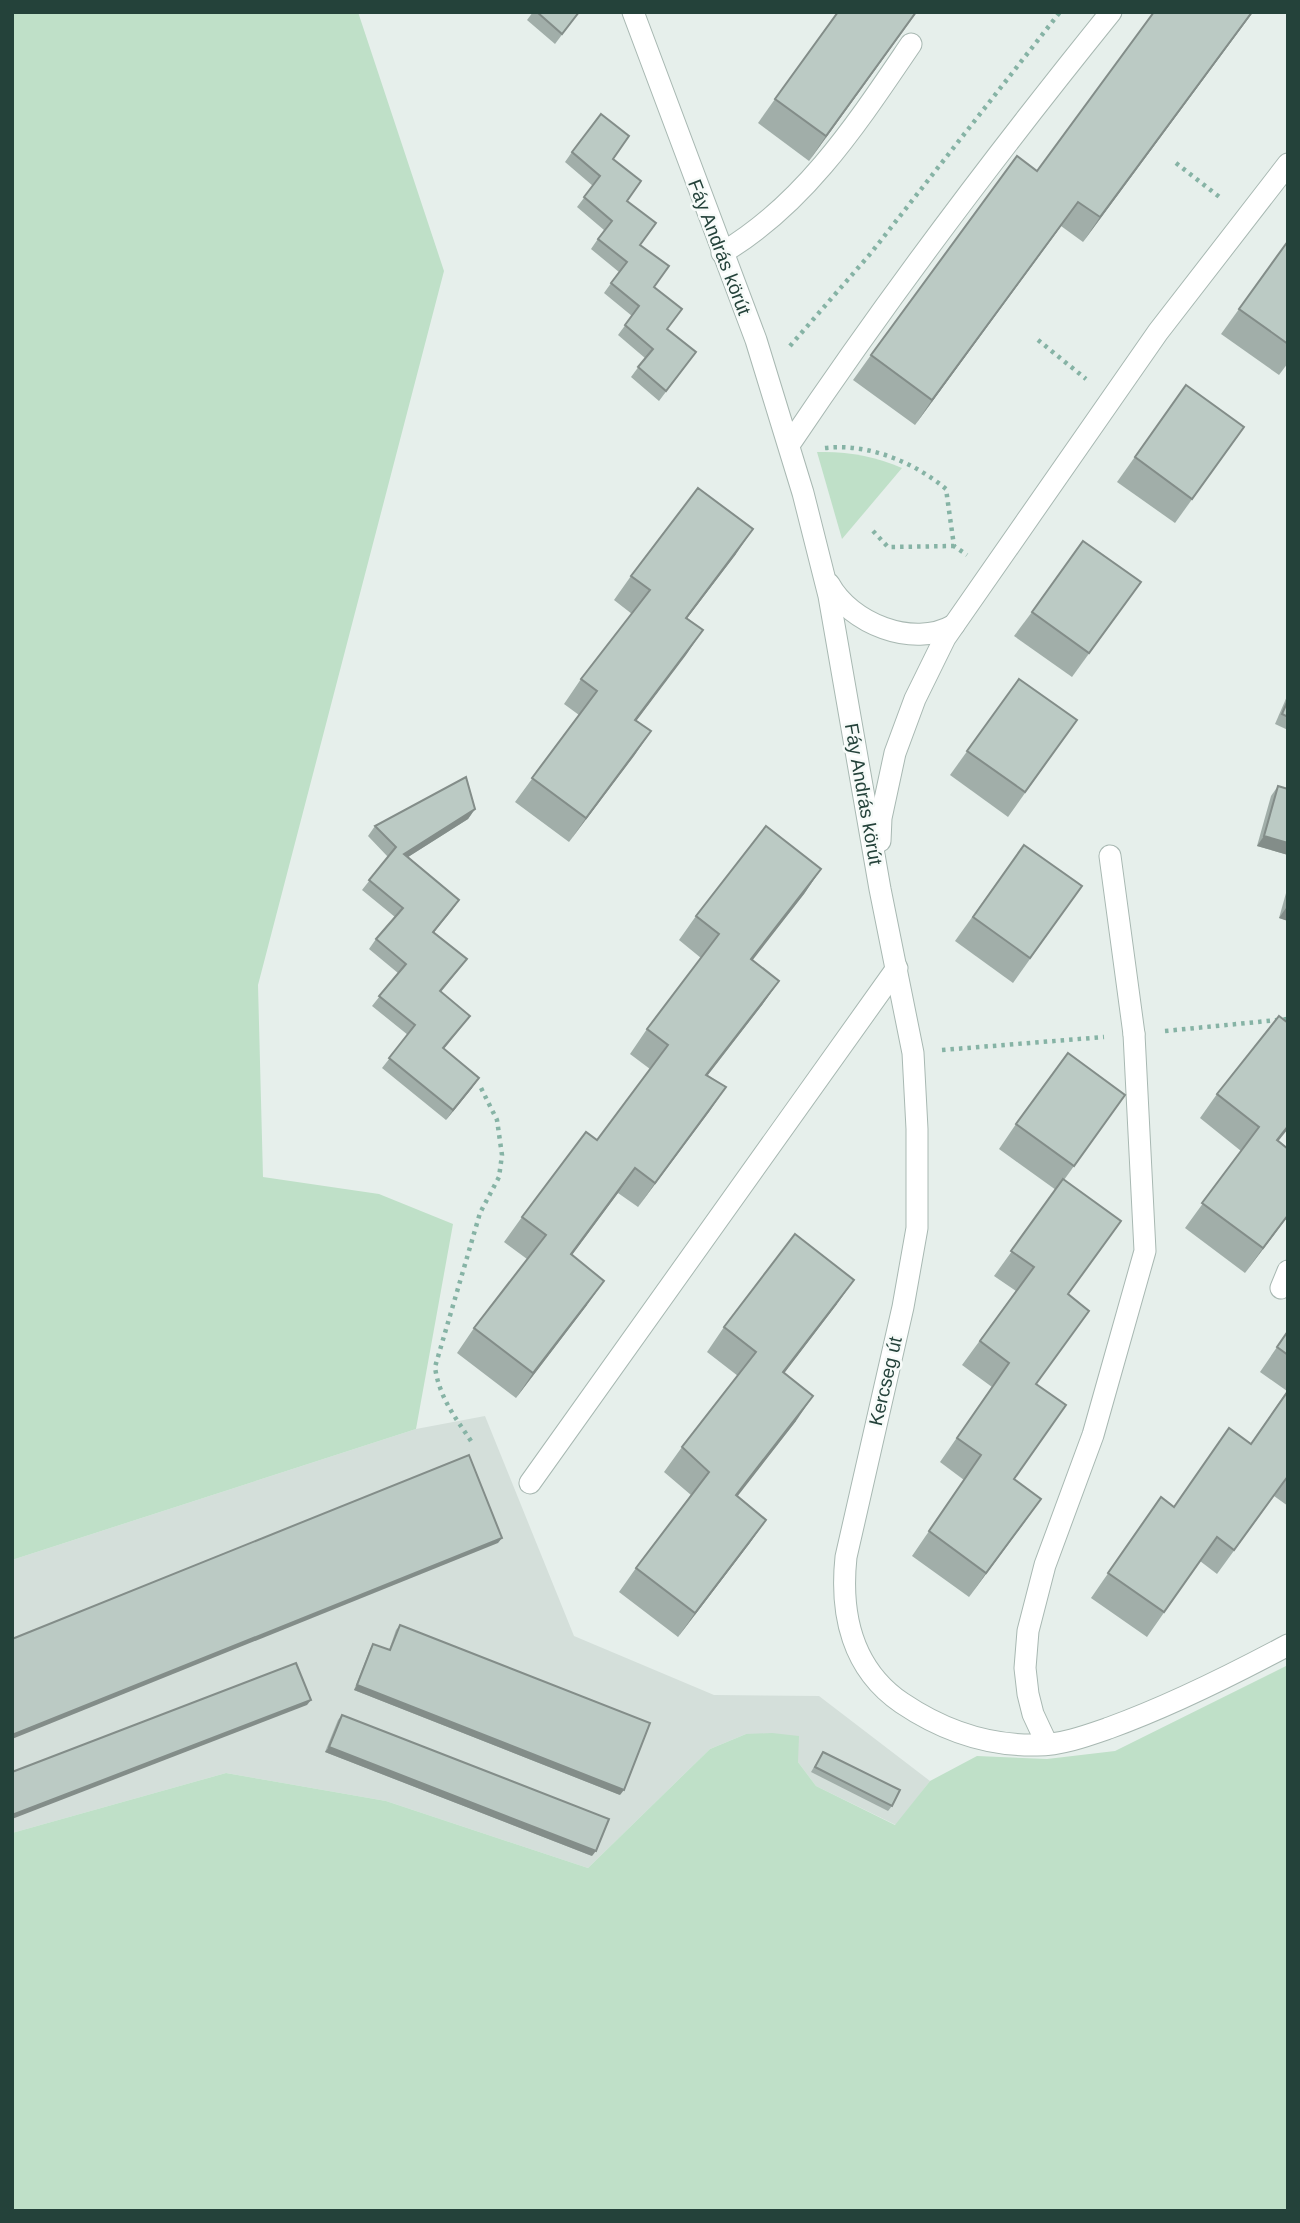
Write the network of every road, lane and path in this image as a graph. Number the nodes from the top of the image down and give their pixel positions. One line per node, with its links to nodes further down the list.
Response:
1 (633, 12): 8 (street, Fáy András körút)
2 (1060, 12): 10 (path)
3 (1111, 12): 12 (street)
4 (911, 44): 8 (street)
5 (1176, 163): 7 (path)
6 (1288, 164): 7 (street, Fáy András körút)
7 (1246, 218): 11 (street, Fáy András körút)
8 (722, 253): 10 (street, Fáy András körút)
9 (1038, 340): 11 (path)
10 (766, 373): 12 (street, Fáy András körút)
11 (1111, 400): 16 (street, Fáy András körút)
12 (789, 445): 17 (street, Fáy András körút)
13 (819, 448): 15 (path)
14 (873, 531): 15 (path)
15 (954, 546): 16 (path)
16 (991, 571): 18 (street, Fáy András körút)
17 (825, 577): 18 (street); 20 (street, Fáy András körút)
18 (954, 625): 20 (street, Fáy András körút)
19 (1110, 856): 26 (street)
20 (880, 889): 21 (street, Kercseg út)
21 (897, 968): 24 (street); 26 (street, Kercseg út)
22 (479, 1084): 23 (path)
23 (471, 1441)
24 (530, 1483)
25 (1288, 1646): 26 (street, Kercseg út)
26 (1046, 1744)

